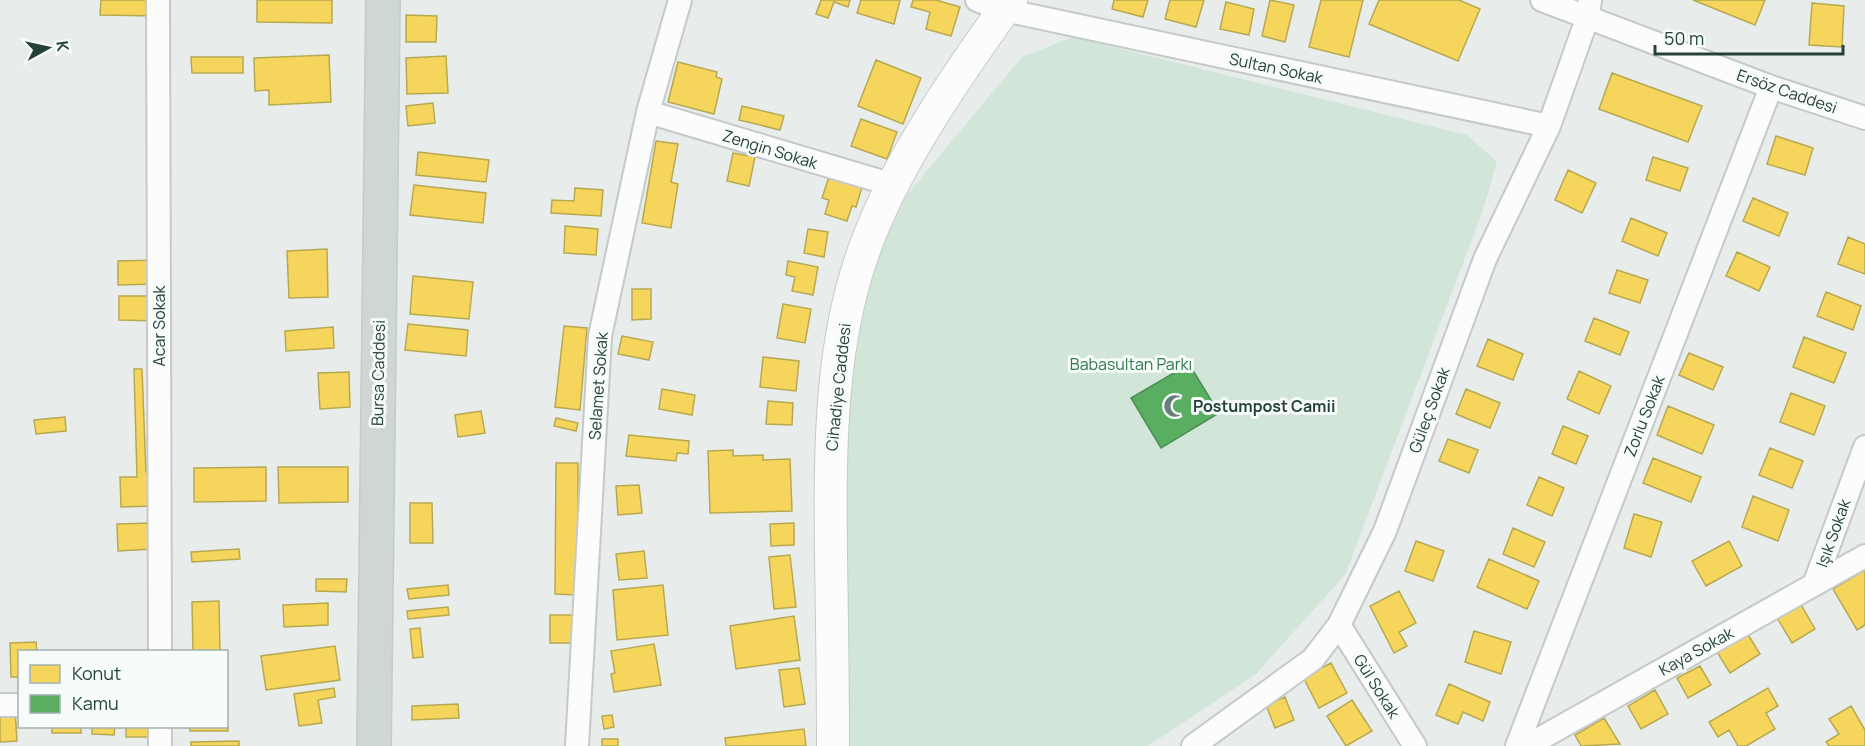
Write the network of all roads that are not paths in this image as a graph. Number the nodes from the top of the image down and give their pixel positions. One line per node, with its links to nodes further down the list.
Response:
1 (158, 0): 16 (street, Acar Sokak)
2 (383, 0): 22 (main road, Bursa Caddesi)
3 (680, 0): 8 (street, Selamet Sokak)
4 (1542, 0): 6 (street, Ersöz Caddesi)
5 (997, 3): 10 (street, Sultan Sokak); 11 (street, Cihadiye Caddesi)
6 (1589, 8): 7 (street, Ersöz Caddesi); 10 (street, Güleç Sokak)
7 (1771, 87): 9 (street, Ersöz Caddesi); 26 (street, Zorlu Sokak)
8 (648, 112): 11 (street, Zengin Sokak); 23 (street, Selamet Sokak)
9 (1865, 118)
10 (1549, 126): 15 (street, Güleç Sokak)
11 (893, 185): 24 (street, Cihadiye Caddesi)
12 (1865, 447): 14 (street, Işık Sokak)
13 (1865, 556): 14 (street, Kaya Sokak)
14 (1814, 585): 27 (street, Kaya Sokak)
15 (1339, 625): 20 (street, Güleç Sokak); 25 (street, Gül Sokak)
16 (160, 650)
17 (0, 705): 18 (street)
18 (18, 705)
19 (160, 728): 21 (street)
20 (1200, 744)
21 (160, 746)
22 (374, 746)
23 (577, 746)
24 (833, 746)
25 (1414, 746)
26 (1517, 746)
27 (1527, 746)

